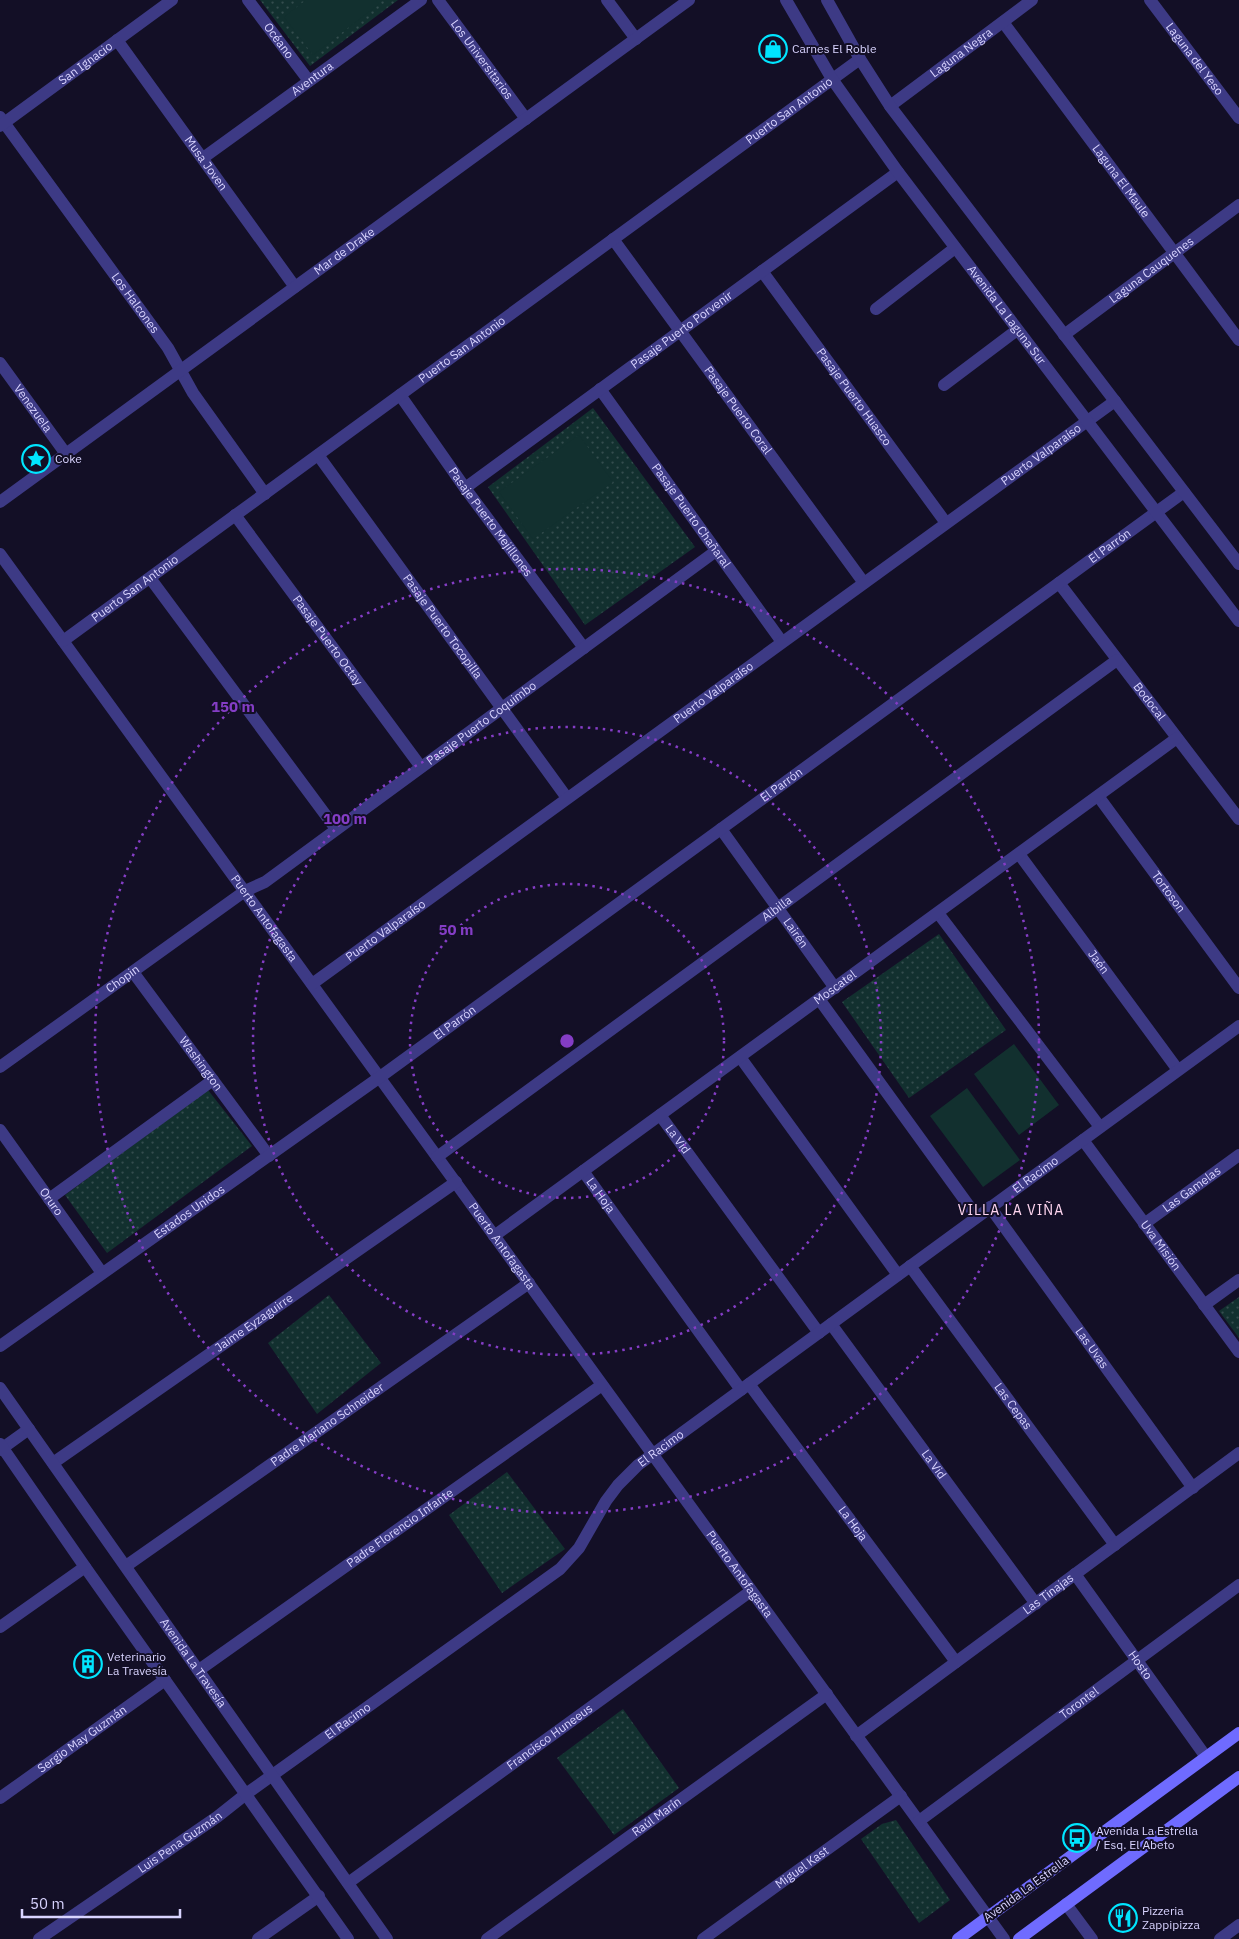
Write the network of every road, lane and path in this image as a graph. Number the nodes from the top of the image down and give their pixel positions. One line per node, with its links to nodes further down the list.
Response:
1 (172, 0): 13 (street, San Ignacio)
2 (248, 0): 16 (street, Océano)
3 (421, 0): 16 (street, Aventura)
4 (438, 0): 19 (street, Los Universitarios)
5 (607, 0): 12 (street)
6 (689, 0): 12 (street, Mar de Drake)
7 (786, 0): 15 (street, Avenida La Laguna Sur)
8 (827, 0): 14 (street)
9 (1032, 0): 11 (street, Laguna Negra)
10 (1150, 0): 18 (street, Laguna del Yeso)
11 (1003, 22): 17 (street, Laguna Negra); 26 (street, Laguna El Maule)
12 (636, 39): 19 (street, Mar de Drake)
13 (117, 40): 20 (street, San Ignacio); 21 (street, Musa Joven)
14 (860, 59): 15 (street, Puerto San Antonio); 17 (street)
15 (832, 79): 22 (street, Avenida La Laguna Sur); 24 (street, Puerto San Antonio)
16 (309, 81): 21 (street, Aventura)
17 (890, 106): 32 (street)
18 (1239, 118)
19 (526, 119): 28 (street, Mar de Drake)
20 (1, 122): 35 (street, Los Halcones)
21 (203, 158): 28 (street, Musa Joven)
22 (898, 172): 25 (street, Avenida La Laguna Sur); 27 (street, Pasaje Puerto Porvenir)
23 (1239, 205): 26 (street, Laguna Cauquenes)
24 (614, 239): 31 (street, Pasaje Puerto Coral); 38 (street, Puerto San Antonio)
25 (955, 248): 29 (street); 30 (street, Avenida La Laguna Sur)
26 (1174, 253): 32 (street, Laguna Cauquenes); 33 (street, Laguna El Maule)
27 (762, 271): 31 (street, Pasaje Puerto Porvenir); 49 (street, Pasaje Puerto Huasco)
28 (295, 287): 35 (street, Mar de Drake)
29 (876, 309)
30 (1017, 330): 36 (street); 40 (street, Avenida La Laguna Sur)
31 (680, 331): 37 (street, Pasaje Puerto Porvenir); 54 (street, Pasaje Puerto Coral)
32 (1064, 334): 39 (street)
33 (1239, 340)
34 (0, 363): 41 (street, Venezuela)
35 (180, 370): 41 (street, Mar de Drake); 45 (street, Los Halcones)
36 (944, 384)
37 (600, 389): 43 (street, Pasaje Puerto Porvenir); 50 (street, Pasaje Puerto Chañaral)
38 (400, 395): 42 (street, Puerto San Antonio); 43 (street, Pasaje Puerto Mejillones)
39 (1115, 401): 40 (street, Puerto Valparaíso); 44 (street)
40 (1087, 421): 47 (street, Avenida La Laguna Sur); 49 (street, Puerto Valparaíso)
41 (66, 454): 46 (street, Mar de Drake)
42 (318, 455): 45 (street, Puerto San Antonio); 61 (street, Pasaje Puerto Tocopilla)
43 (465, 488): 59 (street, Pasaje Puerto Mejillones)
44 (1184, 492): 47 (street, El Parrón); 52 (street)
45 (265, 494): 48 (street, Puerto San Antonio)
46 (0, 502)
47 (1156, 512): 55 (street, El Parrón); 56 (street, Avenida La Laguna Sur)
48 (236, 515): 53 (street, Puerto San Antonio); 63 (street, Pasaje Puerto Octay)
49 (946, 524): 54 (street, Puerto Valparaíso)
50 (716, 551): 58 (street, Pasaje Puerto Chañaral); 59 (street, Pasaje Puerto Coquimbo)
51 (0, 554): 57 (street, Puerto Antofagasta)
52 (1239, 564)
53 (150, 578): 57 (street, Puerto San Antonio); 67 (street)
54 (864, 583): 58 (street, Puerto Valparaíso)
55 (1059, 583): 60 (street, Bodocal); 68 (street, El Parrón)
56 (1239, 621)
57 (63, 641): 70 (street, Puerto Antofagasta)
58 (782, 642): 65 (street, Puerto Valparaíso)
59 (584, 648): 61 (street, Pasaje Puerto Coquimbo)
60 (1118, 660): 62 (street, Bodocal); 71 (street, Albilla)
61 (502, 708): 63 (street, Pasaje Puerto Coquimbo); 65 (street, Pasaje Puerto Tocopilla)
62 (1178, 738): 64 (street, Moscatel); 66 (street, Bodocal)
63 (421, 767): 67 (street, Pasaje Puerto Coquimbo)
64 (1098, 796): 69 (street, Moscatel); 76 (street, Tortoson)
65 (567, 798): 74 (street, Puerto Valparaíso)
66 (1239, 820)
67 (336, 829): 70 (street, Pasaje Puerto Coquimbo)
68 (721, 829): 71 (street, Lairén); 82 (street, El Parrón)
69 (1018, 854): 72 (street, Moscatel); 81 (street, Jaén)
70 (245, 891): 73 (street, Chopin); 74 (street, Puerto Antofagasta)
71 (778, 908): 75 (street, Lairén); 90 (street, Albilla)
72 (938, 913): 75 (street, Moscatel); 85 (street)
73 (133, 972): 80 (street, Chopin); 83 (street, Washington)
74 (312, 984): 82 (street, Puerto Antofagasta)
75 (835, 988): 77 (street, Moscatel)
76 (1239, 988)
77 (818, 1000): 79 (street, Moscatel); 95 (street)
78 (1239, 1026): 81 (street, El Racimo)
79 (740, 1057): 84 (street, Moscatel); 100 (street)
80 (0, 1067)
81 (1178, 1070): 85 (street, El Racimo)
82 (380, 1077): 89 (street, Estados Unidos); 90 (street, Puerto Antofagasta)
83 (212, 1080): 89 (street, Washington); 93 (street)
84 (660, 1115): 91 (street, Moscatel); 105 (street, La Vid)
85 (1100, 1127): 87 (street, El Racimo)
86 (0, 1130): 93 (street, Oruro)
87 (1083, 1140): 94 (street, El Racimo); 96 (street, Uva Misión)
88 (1239, 1155): 96 (street, Las Gamelas)
89 (269, 1156): 99 (street, Estados Unidos)
90 (438, 1157): 92 (street, Puerto Antofagasta)
91 (583, 1171): 97 (street, Moscatel); 109 (street, La Hoja)
92 (456, 1182): 97 (street, Puerto Antofagasta); 115 (street, Jaime Eyzaguirre)
93 (49, 1199): 99 (street, Oruro)
94 (990, 1207): 95 (street, El Racimo); 116 (street, Las Uvas)
95 (977, 1217): 98 (street, El Racimo)
96 (1144, 1224): 103 (street, Uva Misión)
97 (494, 1236): 102 (street, Puerto Antofagasta)
98 (910, 1266): 100 (street, El Racimo); 117 (street, Las Cepas)
99 (102, 1273): 106 (street, Estados Unidos)
100 (898, 1275): 104 (street, El Racimo)
101 (1239, 1280): 103 (street)
102 (529, 1283): 108 (street, Puerto Antofagasta); 118 (street, Padre Mariano Schneider)
103 (1204, 1305): 107 (street, Uva Misión)
104 (831, 1324): 105 (street, El Racimo); 123 (street, La Vid)
105 (818, 1333): 109 (street, El Racimo)
106 (0, 1346)
107 (1239, 1352)
108 (602, 1384): 114 (street, Puerto Antofagasta); 127 (street, Padre Florencio Infante)
109 (745, 1387): 114 (street, El Racimo); 126 (street, La Hoja)
110 (0, 1388): 111 (street, Avenida La Travesía)
111 (29, 1429): 112 (street); 115 (street, Avenida La Travesía)
112 (1, 1448): 119 (street)
113 (1239, 1453): 116 (street, Las Tinajas)
114 (653, 1454): 122 (street, Puerto Antofagasta); 133 (street, El Racimo)
115 (54, 1463): 118 (street, Avenida La Travesía)
116 (1193, 1488): 117 (street, Las Tinajas)
117 (1115, 1545): 120 (street, Las Tinajas)
118 (126, 1566): 127 (street, Avenida La Travesía)
119 (85, 1567): 124 (street); 128 (street)
120 (1076, 1574): 123 (street, Las Tinajas); 125 (street, Hosto)
121 (1239, 1585): 125 (street, Torontel)
122 (751, 1591): 129 (street, Puerto Antofagasta); 139 (street, Francisco Huneeus)
123 (1036, 1604): 126 (street, Las Tinajas)
124 (0, 1627)
125 (1137, 1661): 132 (street, Hosto); 138 (street, Torontel)
126 (956, 1662): 131 (street, Las Tinajas)
127 (199, 1670): 133 (street, Avenida La Travesía)
128 (165, 1680): 135 (street); 137 (street, Sergio May Guzmán)
129 (827, 1694): 131 (street, Puerto Antofagasta); 148 (street, Raúl Marín)
130 (1239, 1733): 132 (main road, Avenida La Estrella)
131 (856, 1736): 136 (street, Puerto Antofagasta)
132 (1206, 1758): 142 (main road, Avenida La Estrella)
133 (273, 1776): 135 (street, El Racimo); 139 (street, Avenida La Travesía)
134 (1239, 1777): 141 (main road)
135 (246, 1794): 140 (street); 144 (street, Luis Pena Guzmán)
136 (901, 1796): 138 (street, Puerto Antofagasta); 149 (street, Miguel Kast)
137 (0, 1798)
138 (919, 1822): 142 (street, Puerto Antofagasta)
139 (348, 1883): 147 (street, Avenida La Travesía)
140 (319, 1896): 145 (street); 146 (street)
141 (1066, 1904): 152 (main road); 153 (street)
142 (988, 1917): 150 (main road, Avenida La Estrella); 151 (street, Puerto Antofagasta)
143 (1239, 1925): 154 (street)
144 (38, 1939)
145 (258, 1939)
146 (348, 1939)
147 (387, 1939)
148 (487, 1939)
149 (703, 1939)
150 (958, 1939)
151 (1004, 1939)
152 (1019, 1939)
153 (1092, 1939)
154 (1220, 1939)

